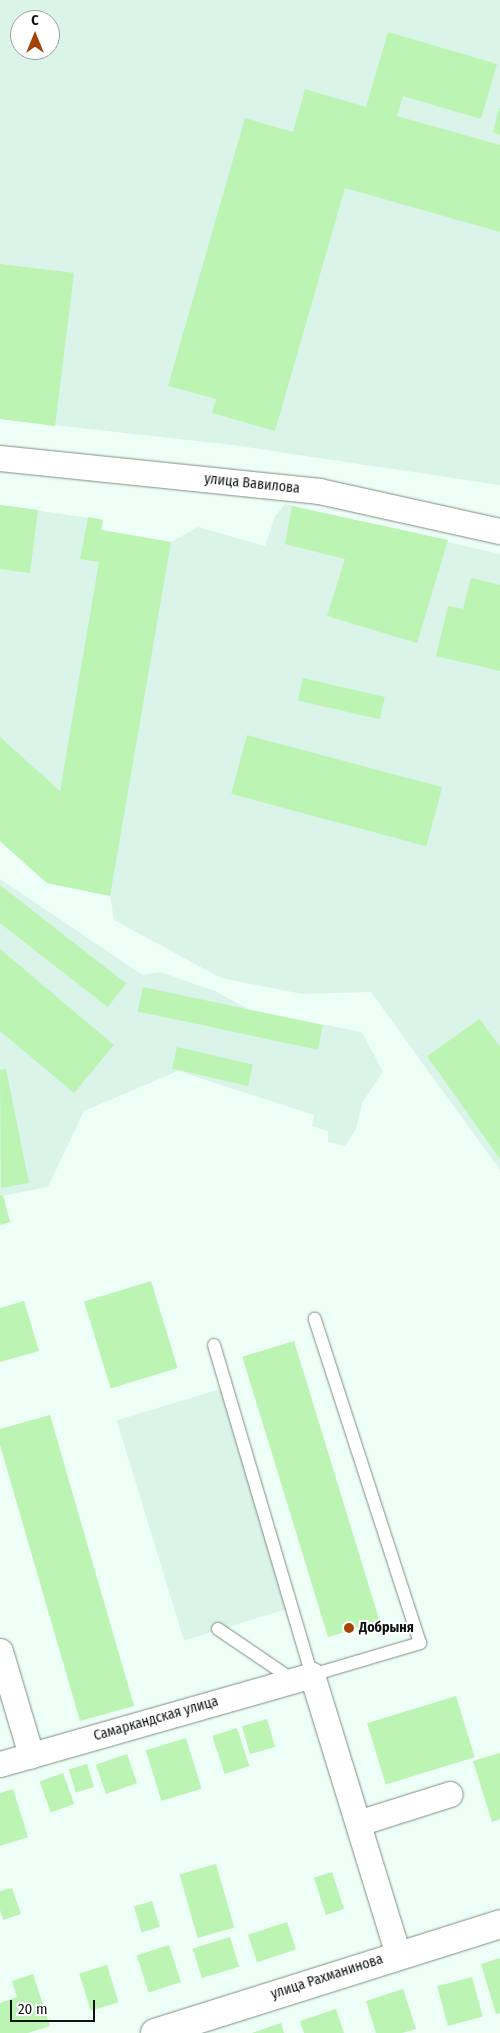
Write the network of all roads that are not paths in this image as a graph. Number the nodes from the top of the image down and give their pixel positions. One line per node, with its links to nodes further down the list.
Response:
1 (0, 458): 2 (street, улица Вавилова)
2 (500, 531)
3 (315, 1319): 7 (lane)
4 (214, 1345): 7 (lane)
5 (218, 1629): 7 (lane)
6 (0, 1651): 8 (street)
7 (303, 1678): 8 (street, Самаркандская улица); 11 (street)
8 (31, 1755): 9 (street, Самаркандская улица)
9 (0, 1764)
10 (450, 1794): 11 (street)
11 (358, 1823): 13 (street)
12 (500, 1924): 13 (street, улица Рахманинова)
13 (398, 1954): 14 (street, улица Рахманинова)
14 (155, 2033)

